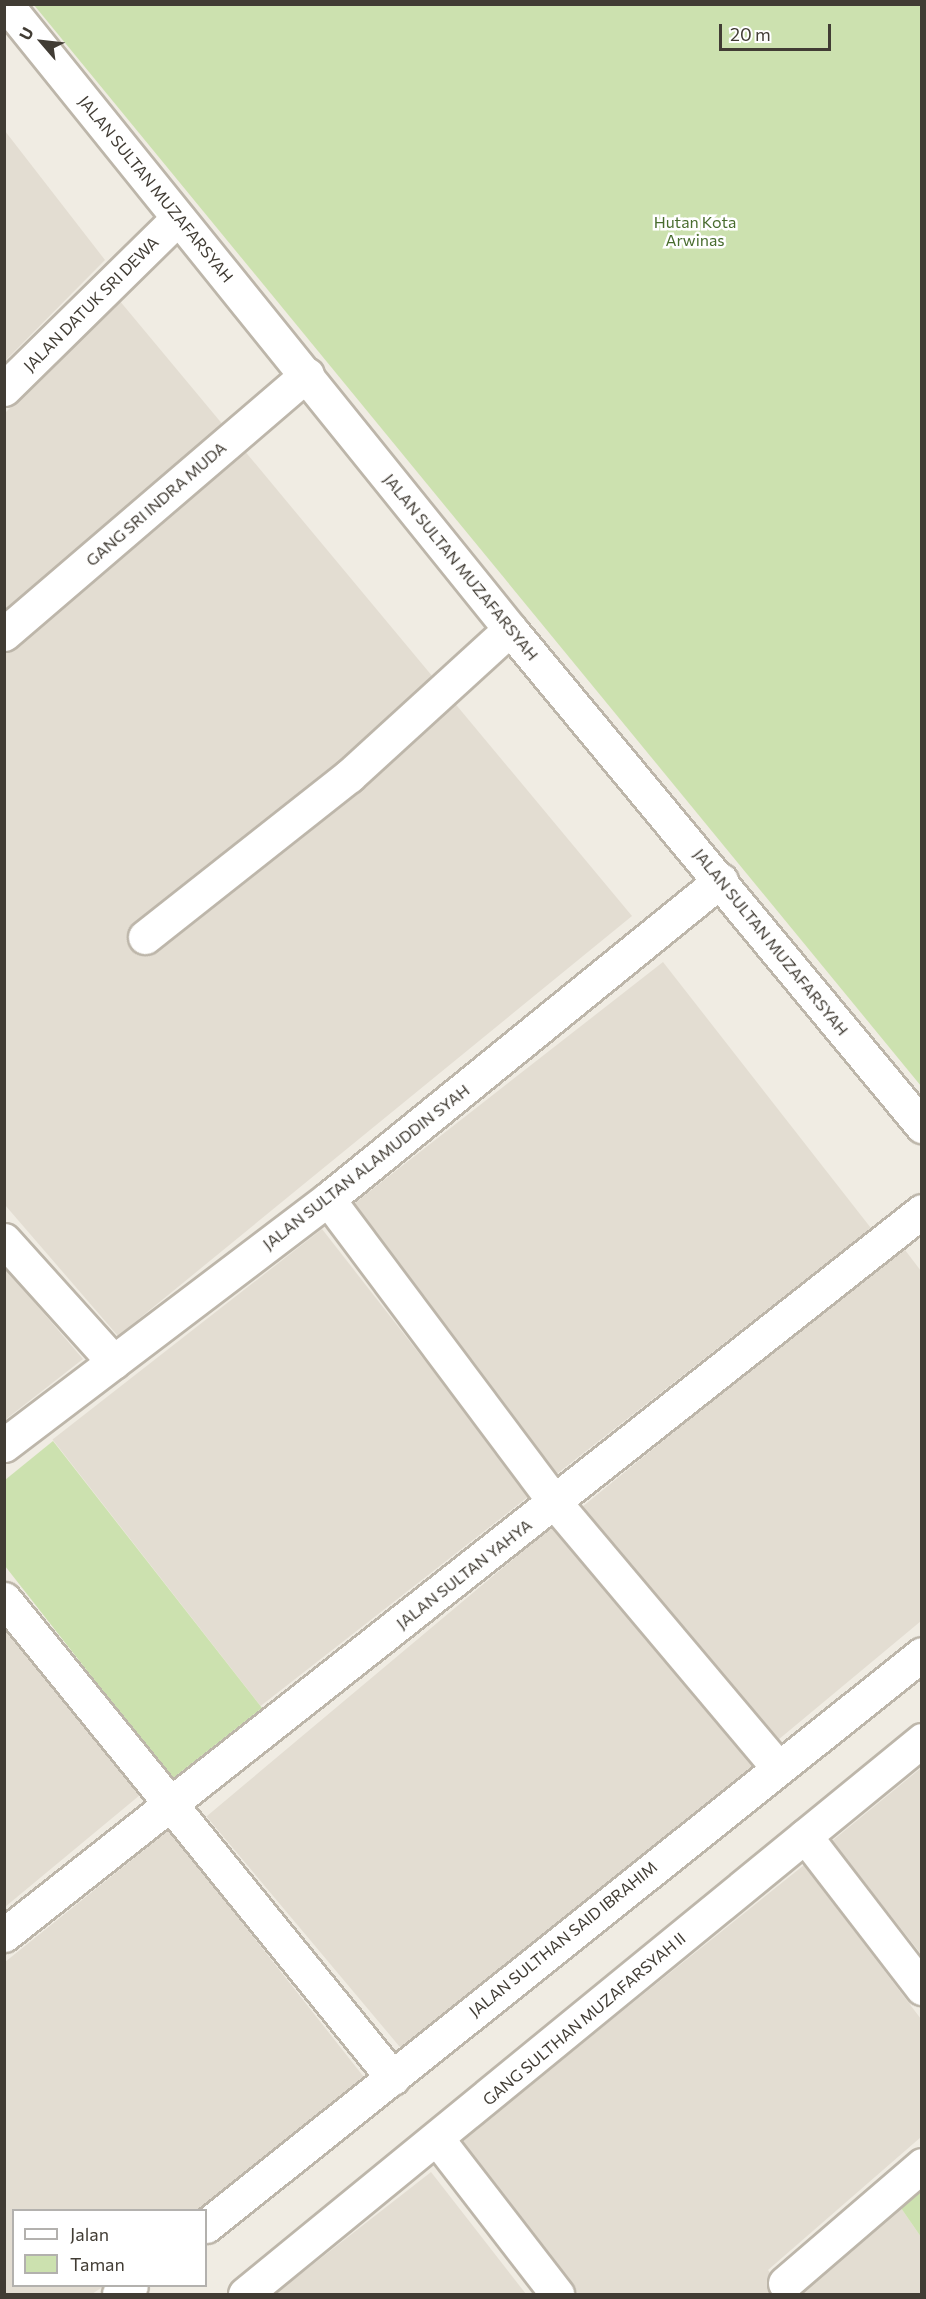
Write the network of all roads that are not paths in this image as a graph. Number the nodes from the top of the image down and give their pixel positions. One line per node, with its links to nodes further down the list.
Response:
1 (6, 4): 2 (street, JALAN SULTAN MUZAFARSYAH)
2 (178, 218): 3 (street, JALAN SULTAN MUZAFARSYAH); 4 (street, JALAN DATUK SRI DEWA)
3 (307, 374): 5 (street, JALAN SULTAN MUZAFARSYAH); 6 (street, GANG SRI INDRA MUDA)
4 (4, 389)
5 (510, 629): 7 (street, JALAN SULTAN MUZAFARSYAH); 8 (street)
6 (4, 634)
7 (721, 880): 9 (street, JALAN SULTAN MUZAFARSYAH); 10 (street, JALAN SULTAN ALAMUDDIN SYAH)
8 (145, 937)
9 (921, 1126)
10 (328, 1199): 13 (street, JALAN SULTAN ALAMUDDIN SYAH); 15 (street)
11 (921, 1211): 15 (street, JALAN SULTAN YAHYA)
12 (4, 1240): 13 (street)
13 (114, 1362): 14 (street, JALAN SULTAN ALAMUDDIN SYAH)
14 (4, 1445)
15 (556, 1504): 19 (street); 20 (street, JALAN SULTAN YAHYA)
16 (4, 1599): 20 (street)
17 (921, 1654): 19 (street, JALAN SULTHAN SAID IBRAHIM)
18 (921, 1740): 21 (street, GANG SULTHAN MUZAFARSYAH II)
19 (776, 1765): 24 (street, JALAN SULTHAN SAID IBRAHIM)
20 (172, 1799): 22 (street, JALAN SULTAN YAHYA); 24 (street)
21 (805, 1836): 23 (street); 25 (street, GANG SULTHAN MUZAFARSYAH II)
22 (4, 1935)
23 (921, 1988)
24 (393, 2078): 27 (street, JALAN SULTHAN SAID IBRAHIM)
25 (438, 2140): 29 (street, GANG SULTHAN MUZAFARSYAH II); 30 (street)
26 (921, 2165): 28 (street)
27 (207, 2225)
28 (785, 2283)
29 (245, 2295)
30 (557, 2295)

